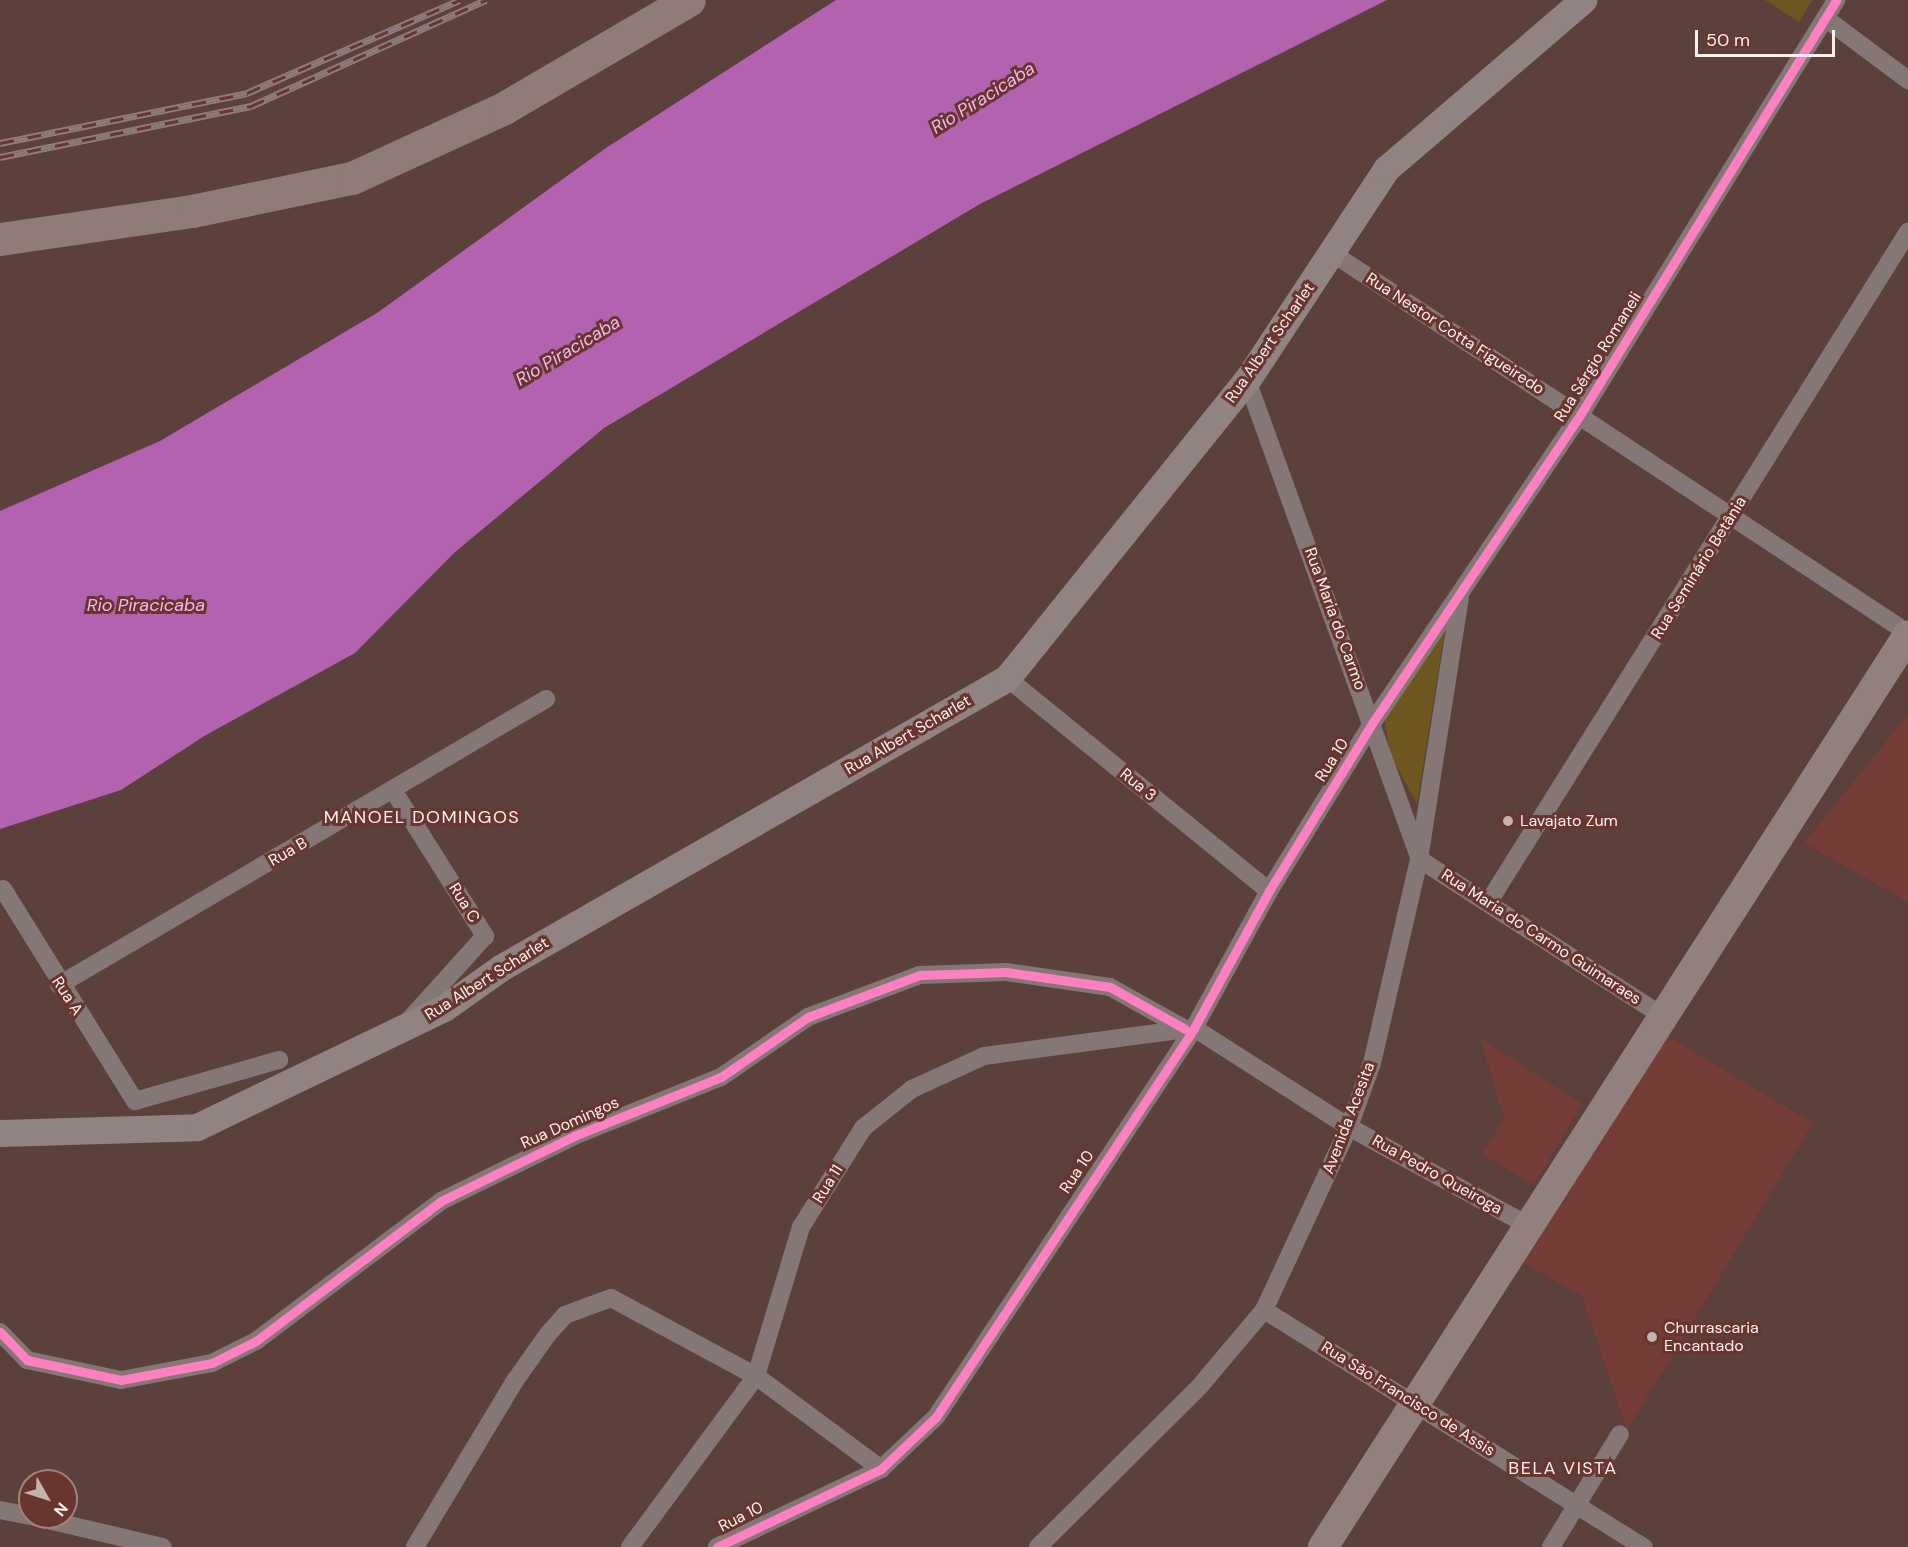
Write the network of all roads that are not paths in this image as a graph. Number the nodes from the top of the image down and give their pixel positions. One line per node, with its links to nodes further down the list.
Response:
1 (689, 0): 7 (highway)
2 (1583, 0): 8 (main road, Rua Albert Scharlet)
3 (1836, 0): 4 (street, Rua Sérgio Romaneli)
4 (1825, 18): 5 (street); 10 (street, Rua Sérgio Romaneli)
5 (1908, 80)
6 (1908, 232): 11 (street, Rua Seminário Betânia)
7 (0, 238)
8 (1332, 253): 9 (main road, Rua Albert Scharlet); 10 (street, Rua Nestor Cotta Figueiredo)
9 (1247, 380): 14 (main road, Rua Albert Scharlet); 16 (street, Rua Maria do Carmo)
10 (1580, 415): 11 (street, Rua Nestor Cotta Figueiredo); 12 (street, Rua Sérgio Romaneli)
11 (1733, 515): 13 (street, Rua Nestor Cotta Figueiredo); 21 (street, Rua Seminário Betânia)
12 (1461, 593): 16 (street, Rua Sérgio Romaneli); 18 (street, Avenida Acesita)
13 (1908, 634): 23 (main road)
14 (1006, 678): 20 (street, Rua 3); 25 (main road, Rua Albert Scharlet)
15 (546, 699): 17 (street, Rua B)
16 (1373, 722): 18 (street, Rua Maria do Carmo); 20 (street, Rua 10)
17 (393, 790): 22 (street, Rua B); 25 (street, Rua C)
18 (1419, 859): 21 (street, Rua Maria do Carmo Guimaraes); 27 (street, Avenida Acesita)
19 (3, 889): 22 (street, Rua A)
20 (1269, 891): 24 (street, Rua 10)
21 (1488, 903): 23 (street, Rua Maria do Carmo Guimaraes)
22 (59, 985): 26 (street, Rua A)
23 (1663, 1016): 29 (main road)
24 (1190, 1028): 27 (street, Rua Pedro Queiroga); 31 (street, Rua Domingos); 32 (street, Rua 11); 35 (street, Rua 10)
25 (398, 1033): 28 (main road, Rua Albert Scharlet)
26 (279, 1060)
27 (1349, 1127): 29 (street, Rua Pedro Queiroga); 30 (street, Avenida Acesita)
28 (0, 1132)
29 (1529, 1226): 33 (main road)
30 (1264, 1310): 33 (street, Rua São Francisco de Assis); 44 (street, Avenida Acesita)
31 (0, 1332)
32 (756, 1376): 35 (street); 41 (street); 42 (street, Rua 11)
33 (1415, 1403): 36 (street, Rua São Francisco de Assis); 45 (main road)
34 (1620, 1434): 36 (street)
35 (881, 1469): 43 (street, Rua 10)
36 (1576, 1504): 46 (street); 47 (street, Rua São Francisco de Assis)
37 (0, 1510): 38 (street)
38 (18, 1514)
39 (78, 1527): 40 (street)
40 (162, 1547)
41 (415, 1547)
42 (630, 1547)
43 (717, 1547)
44 (1038, 1547)
45 (1323, 1547)
46 (1551, 1547)
47 (1644, 1547)

